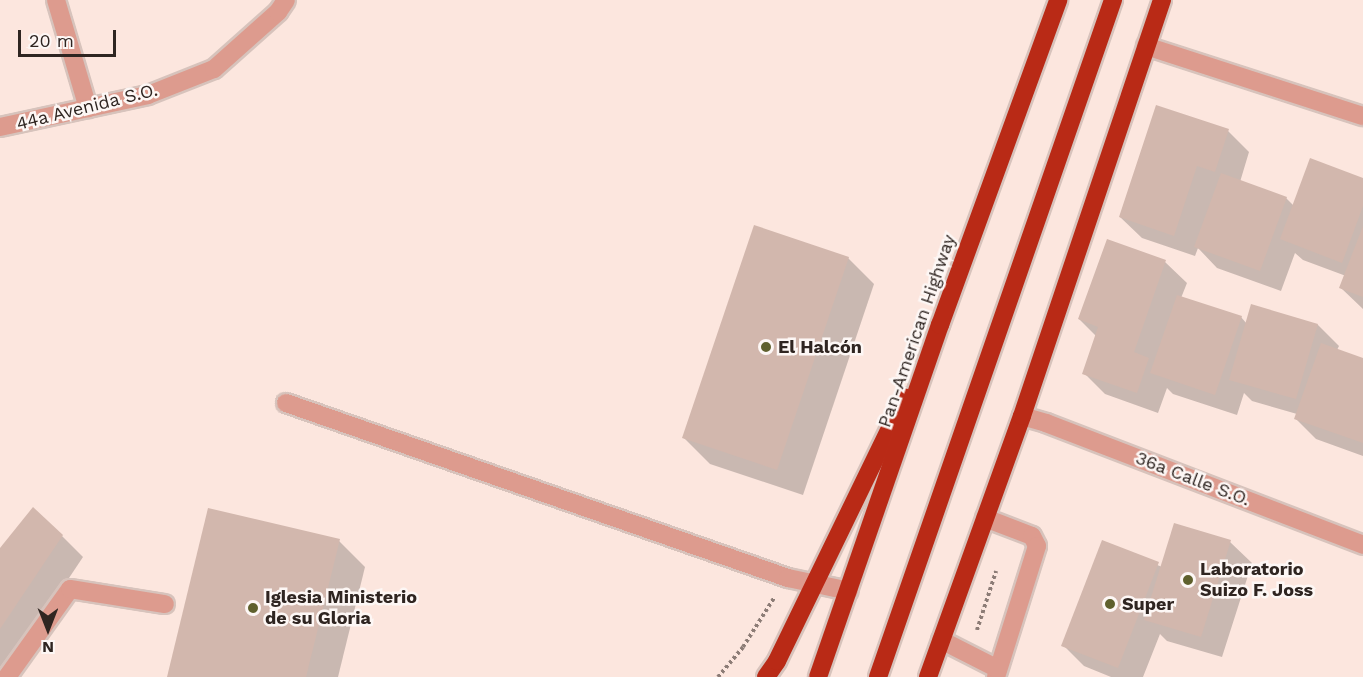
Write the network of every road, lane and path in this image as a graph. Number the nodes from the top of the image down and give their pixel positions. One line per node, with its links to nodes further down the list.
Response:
1 (56, 0): 7 (street)
2 (286, 0): 7 (street, 44a Avenida S.O.)
3 (1058, 0): 10 (highway, Pan-American Highway)
4 (1113, 0): 27 (highway)
5 (1162, 0): 6 (highway)
6 (1146, 46): 8 (street); 12 (highway)
7 (88, 108): 9 (street, 44a Avenida S.O.)
8 (1363, 116)
9 (0, 127)
10 (940, 325): 17 (highway); 18 (highway, Pan-American Highway)
11 (286, 403): 16 (street)
12 (1022, 416): 13 (highway); 14 (street, 36a Calle S.O.)
13 (985, 519): 20 (highway); 22 (street)
14 (1363, 545)
15 (997, 570): 21 (path)
16 (788, 578): 17 (street); 24 (path)
17 (815, 582): 18 (street); 25 (highway)
18 (849, 591): 26 (highway, Pan-American Highway)
19 (165, 604): 23 (street)
20 (941, 640): 21 (street); 28 (highway)
21 (969, 654): 22 (street)
22 (997, 673)
23 (7, 677)
24 (718, 677)
25 (766, 677)
26 (818, 677)
27 (878, 677)
28 (928, 677)

